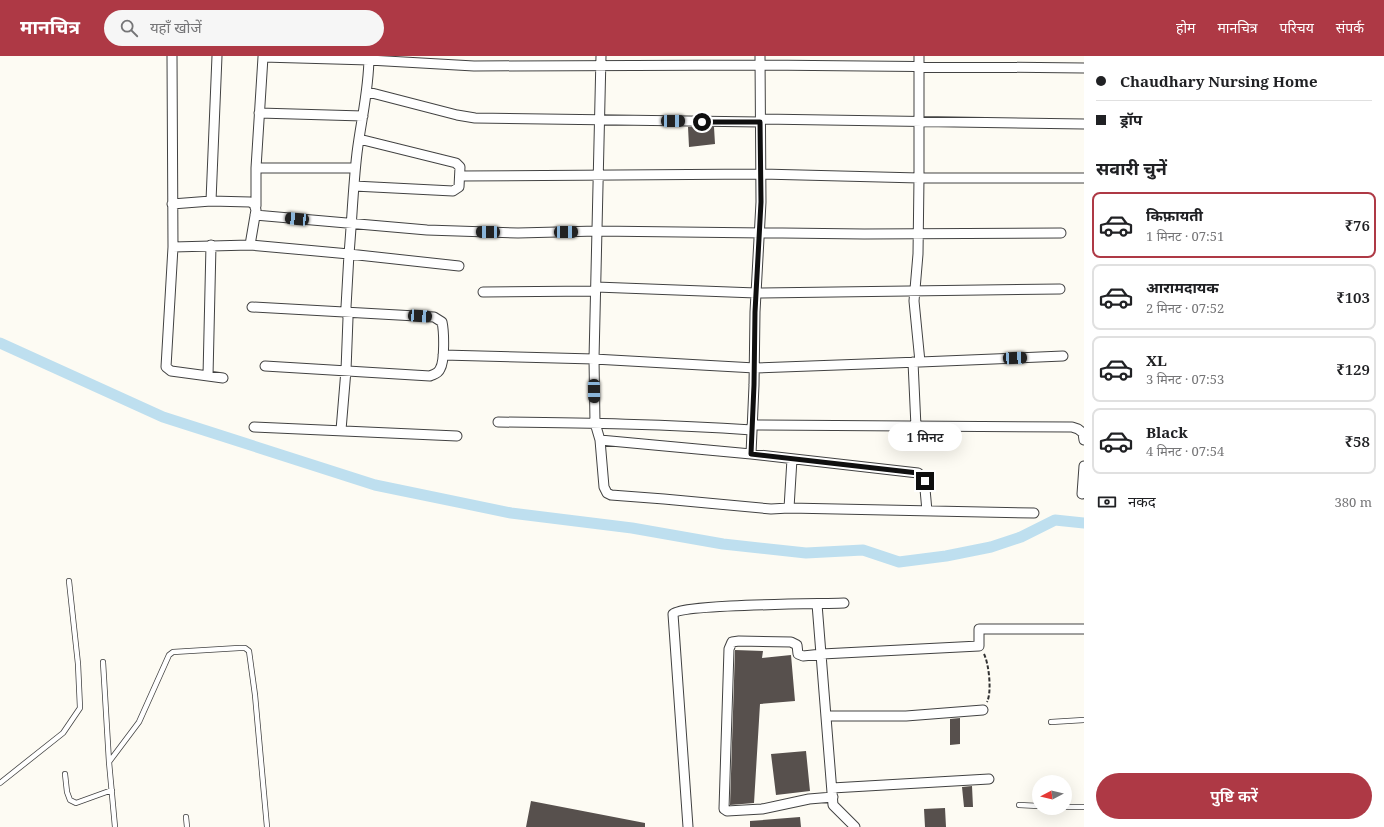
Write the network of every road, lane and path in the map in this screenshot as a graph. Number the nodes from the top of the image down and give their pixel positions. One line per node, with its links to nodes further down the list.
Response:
1 (172, 56): 27 (street)
2 (217, 56): 26 (street)
3 (601, 56): 7 (street)
4 (919, 56): 8 (street)
5 (369, 58): 7 (street); 10 (street); 11 (street)
6 (760, 60): 7 (street); 8 (street); 15 (street)
7 (601, 66): 14 (street)
8 (919, 67): 9 (street); 13 (street)
9 (1084, 68)
10 (368, 92): 12 (street); 14 (street)
11 (259, 113): 12 (street); 18 (street)
12 (363, 116): 17 (street)
13 (919, 120): 15 (street); 16 (street); 23 (street)
14 (600, 121): 15 (street); 22 (street)
15 (760, 121): 20 (street)
16 (1084, 124)
17 (359, 140): 19 (street); 21 (street)
18 (256, 168): 19 (street); 28 (street)
19 (355, 168): 25 (street)
20 (761, 174): 22 (street); 23 (street); 32 (street)
21 (460, 176): 22 (street); 25 (street)
22 (598, 176): 30 (street)
23 (919, 178): 24 (street); 31 (street)
24 (1084, 178)
25 (354, 186): 29 (street)
26 (211, 201): 27 (street); 28 (street)
27 (172, 204): 36 (street)
28 (256, 211): 29 (street); 35 (street)
29 (352, 225): 30 (street); 37 (street)
30 (597, 231): 32 (street); 39 (street)
31 (918, 232): 32 (street); 33 (street); 41 (street)
32 (759, 233): 43 (street)
33 (1061, 233)
34 (212, 245): 35 (street); 36 (street); 53 (street)
35 (250, 245): 37 (street)
36 (173, 247): 53 (street)
37 (349, 254): 38 (street); 45 (street)
38 (459, 266)
39 (596, 289): 42 (street); 43 (street); 48 (street)
40 (1060, 289): 41 (street)
41 (916, 290): 43 (street); 49 (street)
42 (483, 292)
43 (756, 293): 51 (street)
44 (252, 307): 45 (street)
45 (346, 312): 46 (street); 52 (street)
46 (443, 355): 48 (street); 52 (street)
47 (1063, 356): 49 (street)
48 (594, 359): 51 (street); 56 (street)
49 (916, 362): 51 (street); 59 (street)
50 (265, 366): 52 (street)
51 (755, 368): 58 (street)
52 (346, 370): 60 (street)
53 (208, 376): 54 (street)
54 (223, 378)
55 (498, 422): 56 (street)
56 (595, 423): 58 (street); 62 (street)
57 (254, 427): 60 (street)
58 (752, 427): 59 (street); 64 (street)
59 (916, 427): 63 (street)
60 (341, 430): 61 (street)
61 (457, 436)
62 (600, 440): 64 (street); 68 (street)
63 (1084, 440)
64 (751, 454): 65 (street)
65 (792, 459): 68 (street); 69 (street)
66 (1084, 466): 67 (street)
67 (1082, 494)
68 (789, 508): 69 (street)
69 (927, 511): 70 (street)
70 (1034, 513)
71 (69, 581): 85 (lane)
72 (844, 603): 73 (street)
73 (817, 604): 76 (street); 96 (street)
74 (1084, 629): 75 (street)
75 (979, 646): 76 (street); 78 (path)
76 (822, 654): 79 (street); 87 (street)
77 (103, 662): 82 (lane)
78 (983, 710): 79 (street)
79 (827, 716): 87 (street)
80 (1084, 720): 81 (lane)
81 (1051, 722)
82 (109, 762): 86 (lane); 95 (lane)
83 (65, 774): 86 (lane)
84 (989, 779): 87 (street)
85 (0, 783)
86 (112, 790): 93 (lane)
87 (833, 793): 97 (street)
88 (1019, 805): 89 (lane)
89 (1032, 806)
90 (1072, 807): 91 (lane)
91 (1084, 807)
92 (186, 817): 94 (lane)
93 (115, 827)
94 (188, 827)
95 (267, 827)
96 (688, 827)
97 (855, 827)

